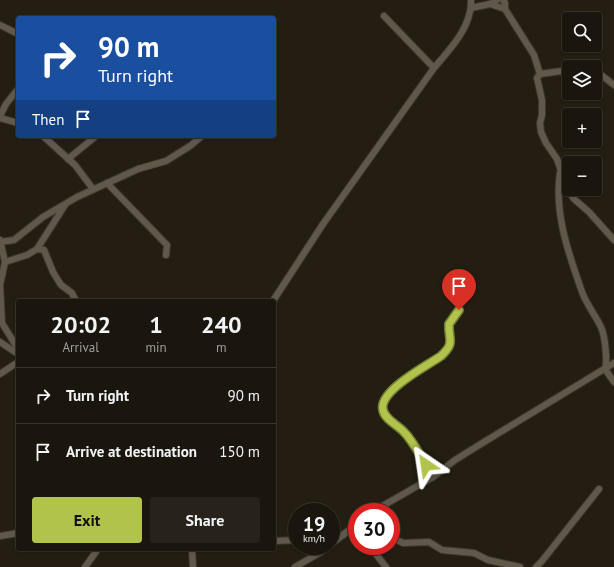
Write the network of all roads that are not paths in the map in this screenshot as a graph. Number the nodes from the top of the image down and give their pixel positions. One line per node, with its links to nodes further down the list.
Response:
1 (471, 0): 5 (street)
2 (497, 0): 4 (street)
3 (503, 0): 6 (street)
4 (490, 4): 5 (street); 6 (street)
5 (471, 8): 10 (street)
6 (505, 9): 12 (street)
7 (384, 16): 10 (street)
8 (0, 25): 9 (street)
9 (16, 33)
10 (434, 68): 32 (street)
11 (562, 71): 12 (street)
12 (540, 74): 22 (street)
13 (602, 76): 14 (street)
14 (614, 85)
15 (16, 92): 16 (street)
16 (0, 117): 17 (street)
17 (16, 122)
18 (45, 138): 21 (street)
19 (93, 138): 21 (street)
20 (200, 138): 23 (street)
21 (68, 158): 24 (street)
22 (560, 171): 26 (street); 39 (street)
23 (107, 183): 24 (street); 29 (street)
24 (93, 189): 25 (street)
25 (65, 204): 27 (street); 28 (street)
26 (614, 240)
27 (0, 241): 30 (street)
28 (37, 249): 30 (street); 31 (street)
29 (166, 255)
30 (5, 262): 35 (street)
31 (75, 299)
32 (274, 299)
33 (459, 310): 42 (street)
34 (0, 342): 36 (street)
35 (16, 346)
36 (16, 353)
37 (16, 363): 40 (street)
38 (614, 363): 39 (street)
39 (605, 369): 41 (street); 42 (street)
40 (0, 374)
41 (614, 382)
42 (433, 477): 44 (street)
43 (599, 489): 61 (street)
44 (386, 503)
45 (348, 531): 47 (street)
46 (16, 533): 48 (street)
47 (342, 535)
48 (0, 536)
49 (288, 540): 50 (street)
50 (276, 541)
51 (400, 542): 60 (street)
52 (97, 551): 56 (street)
53 (192, 551): 57 (street)
54 (316, 555): 58 (street)
55 (377, 555): 59 (street)
56 (85, 567)
57 (193, 567)
58 (295, 567)
59 (386, 567)
60 (520, 567)
61 (536, 567)

